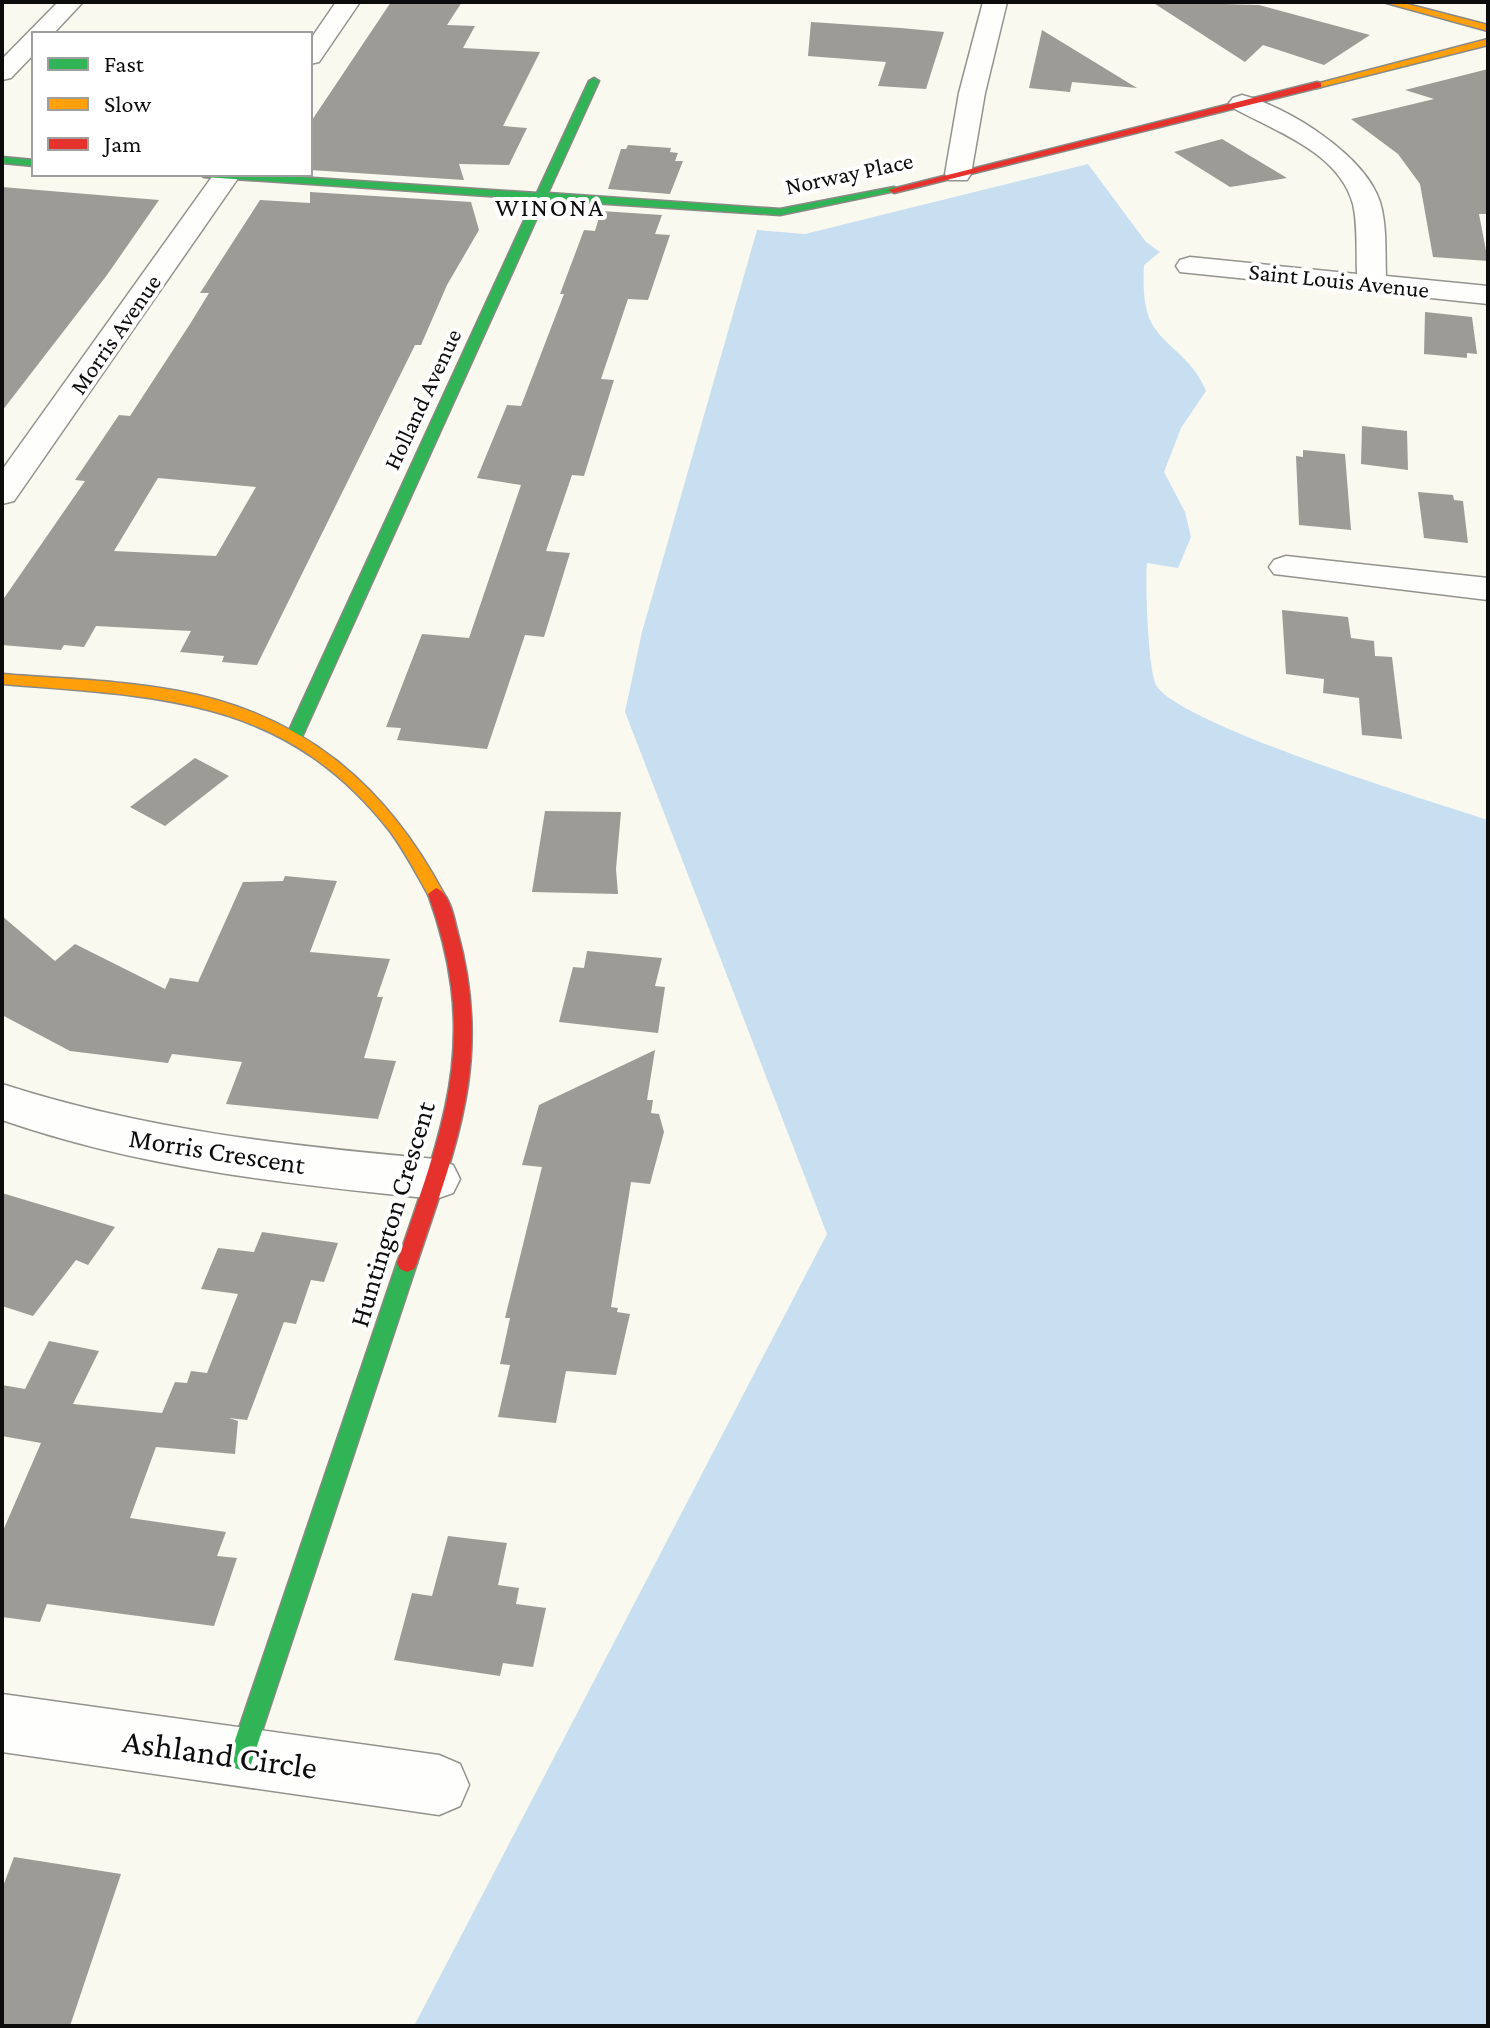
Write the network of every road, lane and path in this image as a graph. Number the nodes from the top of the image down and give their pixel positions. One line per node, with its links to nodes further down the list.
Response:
1 (71, 2): 8 (street)
2 (348, 2): 11 (street)
3 (995, 2): 17 (street)
4 (1388, 2): 7 (street)
5 (1439, 2): 6 (street)
6 (1488, 14)
7 (1488, 28)
8 (42, 32)
9 (32, 42): 12 (street)
10 (1488, 42): 14 (street, Norway Place)
11 (312, 54)
12 (2, 73)
13 (594, 81): 20 (street, Holland Avenue)
14 (1242, 103): 17 (street, Norway Place); 22 (street)
15 (2, 160): 16 (street)
16 (32, 163)
17 (958, 174): 20 (street, Norway Place)
18 (219, 176): 24 (street, Morris Avenue)
19 (235, 176): 20 (street, Norway Place)
20 (543, 197): 28 (street, Holland Avenue)
21 (1190, 266): 22 (street, Saint Louis Avenue)
22 (1372, 284): 23 (street, Saint Louis Avenue)
23 (1488, 295)
24 (2, 494)
25 (1286, 567): 26 (street)
26 (1488, 589)
27 (2, 679): 28 (street, Huntington Crescent)
28 (294, 737): 30 (street, Huntington Crescent)
29 (2, 1102): 30 (street, Morris Crescent)
30 (436, 1179): 32 (street, Huntington Crescent)
31 (2, 1723): 32 (street, Ashland Circle)
32 (241, 1758): 33 (street, Ashland Circle)
33 (439, 1785)

